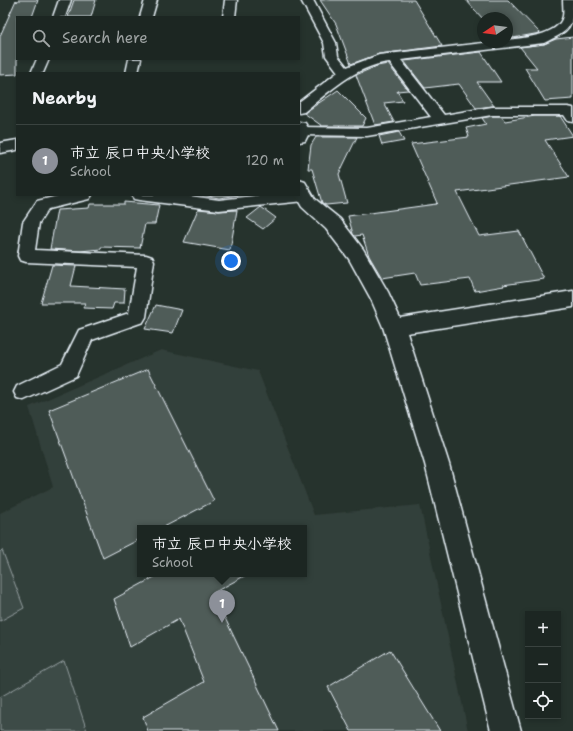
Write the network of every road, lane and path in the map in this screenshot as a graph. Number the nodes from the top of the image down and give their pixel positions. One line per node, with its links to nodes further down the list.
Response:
1 (65, 0): 6 (street)
2 (151, 0): 7 (street)
3 (231, 0): 8 (street)
4 (307, 0): 14 (street)
5 (570, 0): 9 (street)
6 (59, 16)
7 (146, 16)
8 (228, 16)
9 (392, 57): 14 (street); 17 (street)
10 (42, 60): 12 (street)
11 (136, 60): 13 (street)
12 (37, 72)
13 (132, 72)
14 (345, 73): 15 (street)
15 (300, 107)
16 (573, 118): 17 (street)
17 (441, 120): 18 (street)
18 (300, 128)
19 (16, 145): 20 (street)
20 (0, 148)
21 (302, 191): 26 (street)
22 (80, 196): 27 (street)
23 (147, 196): 24 (street)
24 (272, 196)
25 (573, 299): 26 (street)
26 (394, 327): 28 (street)
27 (24, 392)
28 (506, 731)

